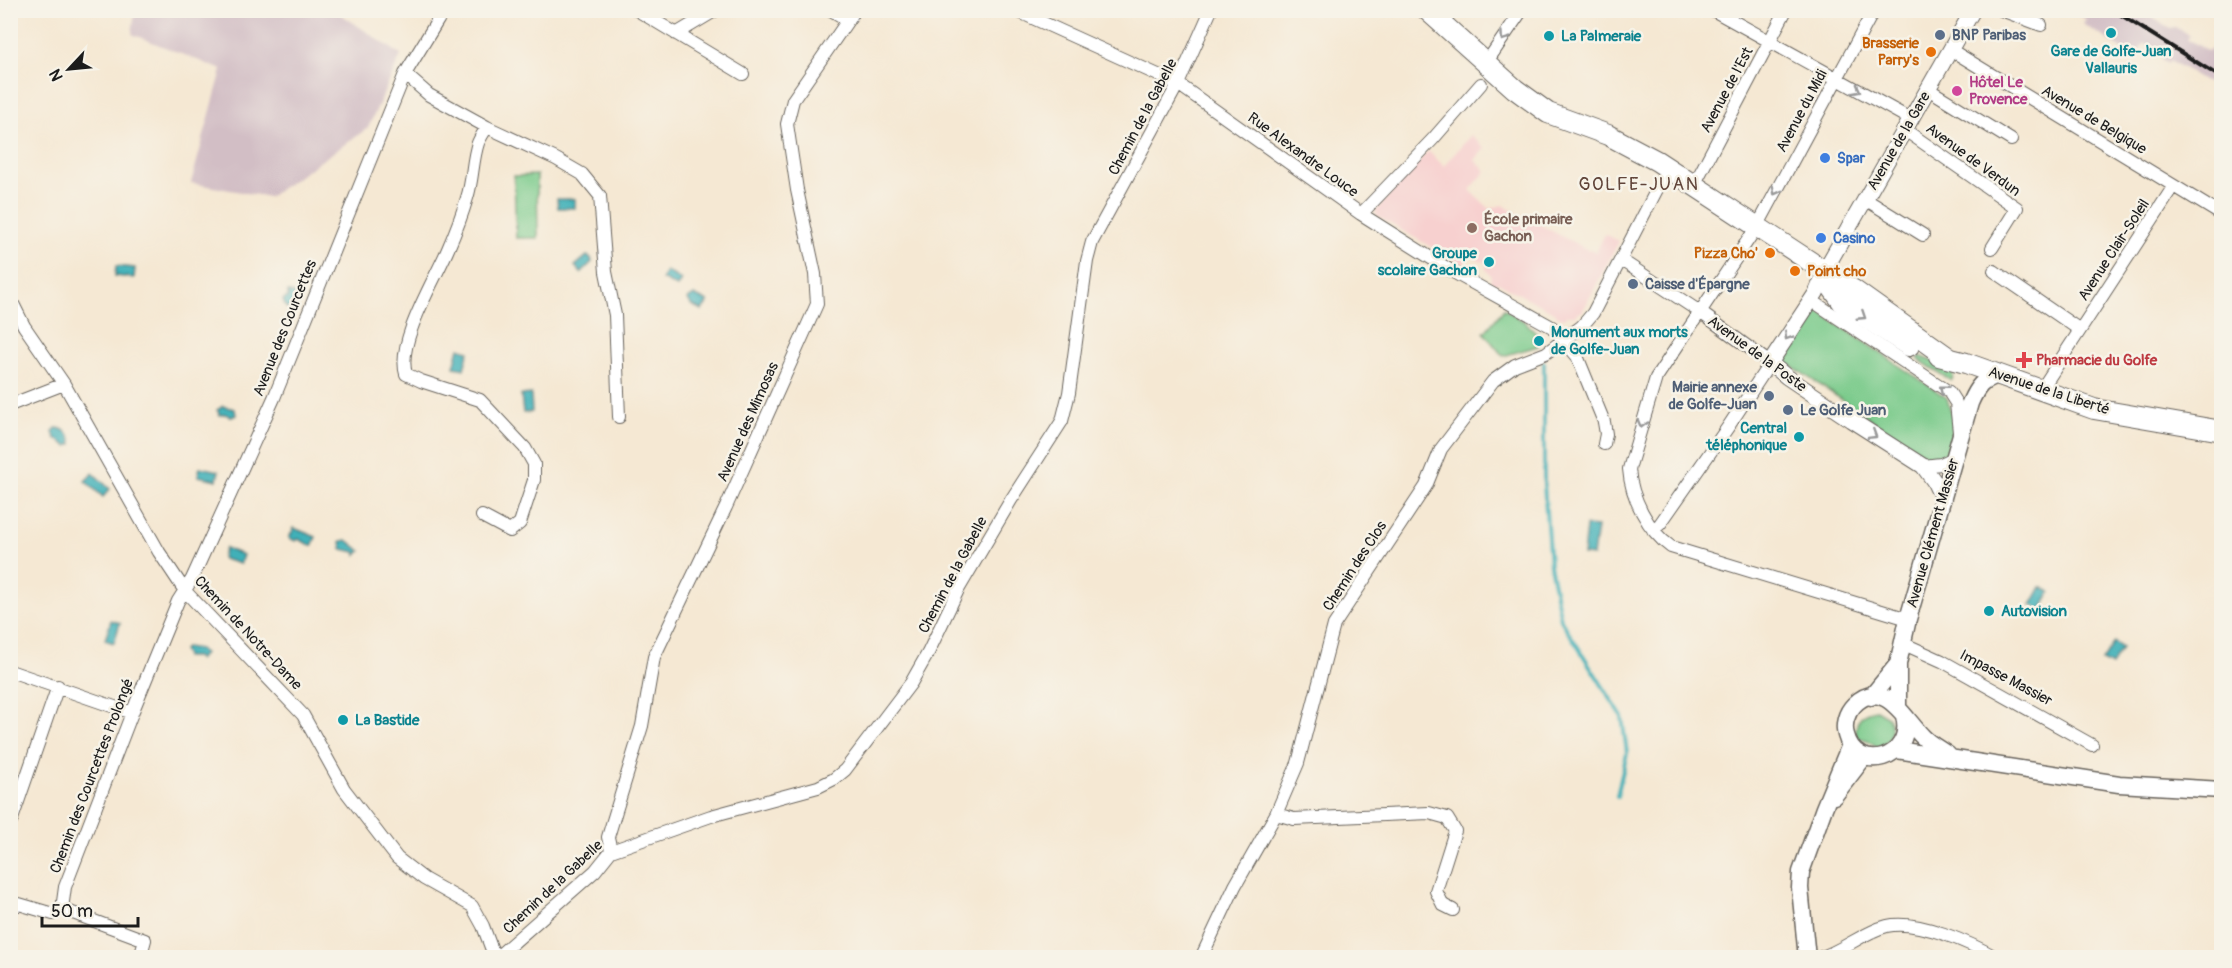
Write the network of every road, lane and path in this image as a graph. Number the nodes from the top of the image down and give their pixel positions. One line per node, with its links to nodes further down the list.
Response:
1 (444, 10): 20 (street, Avenue des Courcettes)
2 (637, 10): 16 (street)
3 (716, 10): 16 (street)
4 (831, 10): 15 (street)
5 (1015, 10): 23 (street, Rue Alexandre Louce)
6 (1211, 10): 23 (street, Chemin de la Gabelle)
7 (1427, 10): 19 (main road, Avenue de la Liberté)
8 (1522, 10): 19 (street, one-way to 19)
9 (1713, 10): 17 (street, Avenue de Verdun)
10 (1786, 10): 17 (street, Avenue de l'Est)
11 (1874, 10): 22 (street, Avenue du Midi)
12 (1973, 10): 18 (street, Avenue de la Gare)
13 (2001, 10): 14 (street)
14 (2016, 10)
15 (851, 16): 79 (street, Avenue des Mimosas)
16 (676, 34): 21 (street)
17 (1769, 42): 22 (street, Avenue de Verdun); 30 (street, Avenue de l'Est)
18 (1951, 50): 25 (street, Avenue de la Gare); 31 (street, Avenue de Belgique)
19 (1486, 63): 29 (main road, Avenue de la Liberté)
20 (405, 74): 27 (street); 61 (street, Avenue des Courcettes)
21 (743, 74)
22 (1837, 79): 26 (street, Avenue de Verdun, one-way to 26); 35 (street, Avenue du Midi, one-way to 35)
23 (1178, 84): 33 (street, Rue Alexandre Louce); 79 (street, Chemin de la Gabelle)
24 (1481, 84): 33 (street)
25 (1928, 89): 26 (street, Avenue de la Gare); 28 (street)
26 (1909, 125): 32 (street, Avenue de la Gare); 37 (street, Avenue de Verdun)
27 (487, 127): 53 (street); 59 (street)
28 (2011, 140)
29 (1668, 168): 30 (main road, Avenue de la Liberté); 38 (street, Chemin des Clos)
30 (1694, 184): 35 (main road, Avenue de la Liberté)
31 (2174, 186): 34 (street, Avenue de Belgique); 44 (street, Avenue Clair-Soleil)
32 (1865, 199): 36 (street); 40 (street, Avenue de la Gare)
33 (1361, 214): 45 (street, Rue Alexandre Louce)
34 (2222, 215)
35 (1758, 225): 40 (main road, Avenue de la Liberté); 43 (street, Avenue du Midi)
36 (1923, 235)
37 (1992, 248)
38 (1621, 260): 43 (street, Avenue de la Poste); 45 (street, Chemin des Clos)
39 (1994, 271): 44 (street)
40 (1826, 272): 42 (street, Avenue de la Gare); 46 (main road, Avenue de la Liberté)
41 (10, 298): 49 (street, Chemin de Notre-Dame)
42 (1811, 300): 47 (street, Avenue de la Gare, one-way to 47); 56 (street, one-way to 42)
43 (1700, 312): 47 (street, Avenue de la Poste); 60 (street, Avenue du Midi, one-way to 60)
44 (2080, 330): 50 (street, Avenue Clair-Soleil)
45 (1564, 340): 55 (street, Rue Alexandre Louce); 77 (street, Chemin des Clos)
46 (1958, 361): 48 (main road, Avenue de la Liberté); 51 (main road, Avenue Clément Massier)
47 (1770, 363): 57 (street, Avenue de la Poste, one-way to 57); 60 (street)
48 (1998, 375): 50 (main road, Avenue de la Liberté); 51 (main road, Avenue Clément Massier)
49 (64, 384): 52 (street); 61 (street, Chemin de Notre-Dame)
50 (2041, 390): 54 (main road, Avenue de la Liberté)
51 (1970, 402): 56 (main road, Avenue Clément Massier)
52 (10, 405)
53 (619, 417)
54 (2222, 431)
55 (1604, 444)
56 (1958, 449): 57 (street); 58 (main road, Avenue Clément Massier)
57 (1923, 466): 58 (street, Avenue de la Poste)
58 (1943, 500): 62 (main road, Avenue Clément Massier)
59 (482, 516)
60 (1653, 530): 62 (street)
61 (185, 591): 69 (street, Chemin des Courcettes Prolongé); 84 (street, Chemin de Notre-Dame)
62 (1908, 619): 63 (main road, Avenue Clément Massier)
63 (1902, 644): 64 (main road, Avenue Clément Massier); 71 (street, Impasse Massier)
64 (1898, 664): 67 (main road, Avenue Clément Massier); 68 (main road, Avenue Clément Massier)
65 (10, 671): 66 (street)
66 (58, 686): 69 (street); 78 (street)
67 (1871, 697): 68 (main road); 70 (main road)
68 (1901, 711): 72 (main road); 74 (main road)
69 (132, 713): 81 (street, Chemin des Courcettes Prolongé)
70 (1850, 745): 73 (main road); 76 (main road)
71 (2092, 745)
72 (1897, 750): 73 (main road); 74 (main road)
73 (1864, 757): 76 (main road)
74 (1952, 757): 75 (main road)
75 (2222, 790)
76 (1824, 808): 86 (main road)
77 (1275, 814): 82 (street); 85 (street, Chemin des Clos)
78 (11, 822)
79 (611, 851): 84 (street, Chemin de la Gabelle)
80 (10, 907): 81 (street)
81 (62, 909): 83 (street)
82 (1453, 910)
83 (140, 957)
84 (496, 957)
85 (1201, 957)
86 (1807, 957)
87 (1819, 957): 88 (street)
88 (1997, 957)

